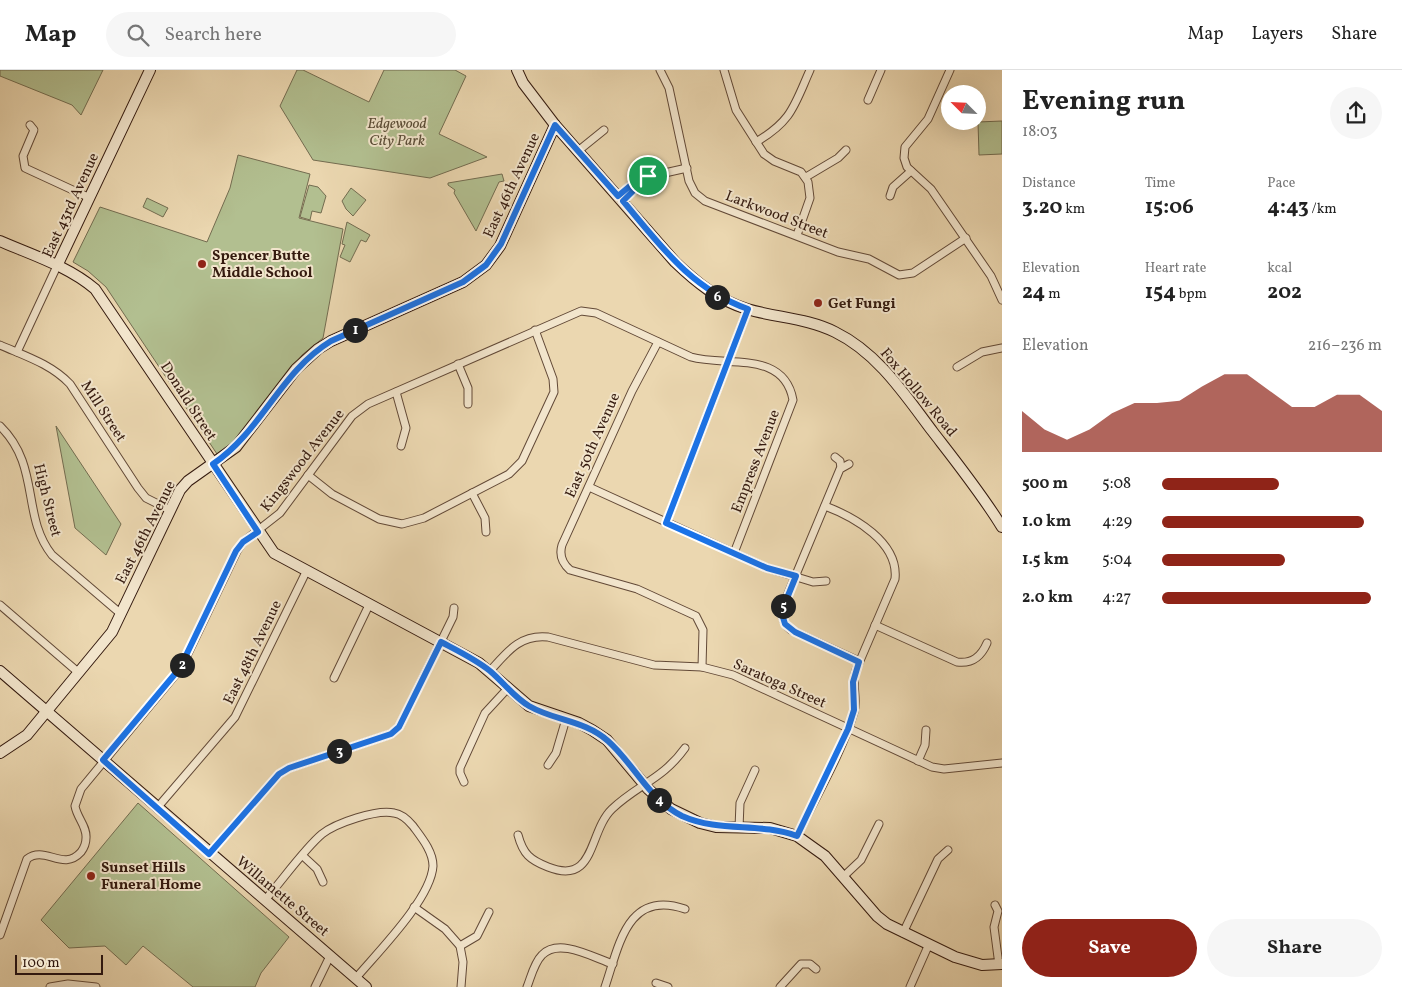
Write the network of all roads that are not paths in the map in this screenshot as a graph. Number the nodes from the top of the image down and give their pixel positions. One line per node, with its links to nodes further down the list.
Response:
1 (150, 70): 19 (street, East 43rd Avenue)
2 (517, 70): 10 (street, Fox Hollow Road)
3 (660, 70): 15 (street, Larkwood Street)
4 (724, 70): 12 (street)
5 (810, 70): 12 (street)
6 (881, 70): 8 (street)
7 (950, 70): 16 (street)
8 (868, 100)
9 (30, 125): 19 (street)
10 (555, 125): 14 (street, Fox Hollow Road); 40 (street, East 46th Avenue)
11 (604, 130): 14 (street)
12 (756, 142): 17 (street)
13 (846, 150): 17 (street)
14 (578, 151): 20 (street, Fox Hollow Road)
15 (686, 168): 20 (street); 21 (street, Larkwood Street)
16 (910, 171): 18 (street); 22 (street)
17 (806, 177): 21 (street)
18 (890, 196)
19 (90, 198): 24 (street, East 43rd Avenue)
20 (621, 199): 26 (street, Fox Hollow Road)
21 (796, 235): 22 (street, Larkwood Street)
22 (966, 238): 25 (street)
23 (0, 241): 24 (street, Donald Street)
24 (57, 266): 31 (street, East 43rd Avenue); 40 (street, Donald Street)
25 (1002, 300)
26 (748, 309): 32 (street); 48 (street, Fox Hollow Road)
27 (535, 330): 28 (street, Kingswood Avenue); 33 (street, Kingswood Avenue); 45 (street)
28 (658, 342): 32 (street, Kingswood Avenue); 44 (street, East 50th Avenue)
29 (0, 345): 31 (street, Mill Street)
30 (1002, 348): 34 (street)
31 (17, 352): 47 (street, Mill Street)
32 (728, 362): 49 (street); 52 (street, Empress Avenue)
33 (458, 364): 35 (street, Kingswood Avenue); 36 (street)
34 (957, 368)
35 (396, 392): 38 (street); 43 (street, Kingswood Avenue)
36 (468, 404)
37 (0, 426): 59 (street, High Street)
38 (401, 446)
39 (835, 458): 42 (street)
40 (213, 464): 47 (street, East 46th Avenue); 50 (street, Donald Street)
41 (849, 464): 42 (street)
42 (841, 468): 46 (street)
43 (308, 475): 45 (street); 50 (street, Kingswood Avenue)
44 (589, 487): 49 (street); 64 (street, East 50th Avenue)
45 (472, 493): 51 (street)
46 (825, 506): 54 (street); 60 (street)
47 (170, 510): 59 (street, East 46th Avenue)
48 (1000, 520)
49 (666, 523): 52 (street)
50 (258, 532): 53 (street, Donald Street); 76 (street, Kingswood Avenue)
51 (486, 532)
52 (734, 553): 54 (street)
53 (306, 572): 57 (street, Donald Street); 83 (street, East 48th Avenue)
54 (796, 576): 55 (street); 63 (street)
55 (826, 581)
56 (0, 605): 67 (street)
57 (369, 605): 61 (street, Donald Street); 68 (street)
58 (454, 608): 61 (street)
59 (121, 614): 67 (street, East 46th Avenue)
60 (875, 625): 62 (street); 63 (street)
61 (441, 642): 66 (street, Donald Street); 89 (street)
62 (987, 643)
63 (859, 662): 72 (street)
64 (702, 667): 66 (street, Saratoga Street); 72 (street, Saratoga Street)
65 (0, 671): 70 (street, Willamette Street)
66 (490, 671): 69 (street, Donald Street)
67 (79, 673): 70 (street, East 46th Avenue)
68 (334, 678)
69 (508, 688): 71 (street, Donald Street); 81 (street)
70 (47, 711): 75 (street, East 46th Avenue); 76 (street, Willamette Street)
71 (566, 719): 79 (street); 82 (street, Donald Street)
72 (848, 729): 77 (street, Saratoga Street); 87 (street)
73 (926, 730): 77 (street)
74 (685, 748): 82 (street)
75 (0, 753)
76 (103, 760): 83 (street, Willamette Street); 99 (street, Kingswood Avenue)
77 (918, 761): 78 (street, Saratoga Street)
78 (1002, 763)
79 (548, 765)
80 (754, 770): 85 (street)
81 (464, 782)
82 (645, 786): 85 (street, Donald Street); 86 (street)
83 (157, 808): 89 (street, Willamette Street)
84 (879, 824): 91 (street)
85 (739, 828): 87 (street, Donald Street)
86 (518, 836)
87 (797, 836): 91 (street, Donald Street)
88 (948, 850): 98 (street)
89 (209, 854): 93 (street, Willamette Street)
90 (303, 856): 92 (street); 93 (street); 95 (street)
91 (844, 876): 98 (street, Donald Street)
92 (324, 882)
93 (265, 900): 102 (street, Willamette Street)
94 (995, 905): 104 (street, Donald Street)
95 (414, 907): 101 (street); 106 (street)
96 (685, 909): 103 (street)
97 (489, 912): 101 (street)
98 (903, 933): 100 (street, Donald Street)
99 (0, 934)
100 (929, 944): 104 (street, Donald Street); 108 (street)
101 (460, 946): 113 (street)
102 (330, 956): 106 (street, Willamette Street); 111 (street)
103 (613, 964): 114 (street); 115 (street)
104 (1000, 964)
105 (816, 968): 117 (street)
106 (356, 978): 112 (street, Willamette Street)
107 (656, 983): 116 (street)
108 (910, 986)
109 (50, 987): 110 (street)
110 (96, 987)
111 (315, 987)
112 (366, 987)
113 (461, 987)
114 (526, 987)
115 (604, 987)
116 (668, 987)
117 (780, 987)

